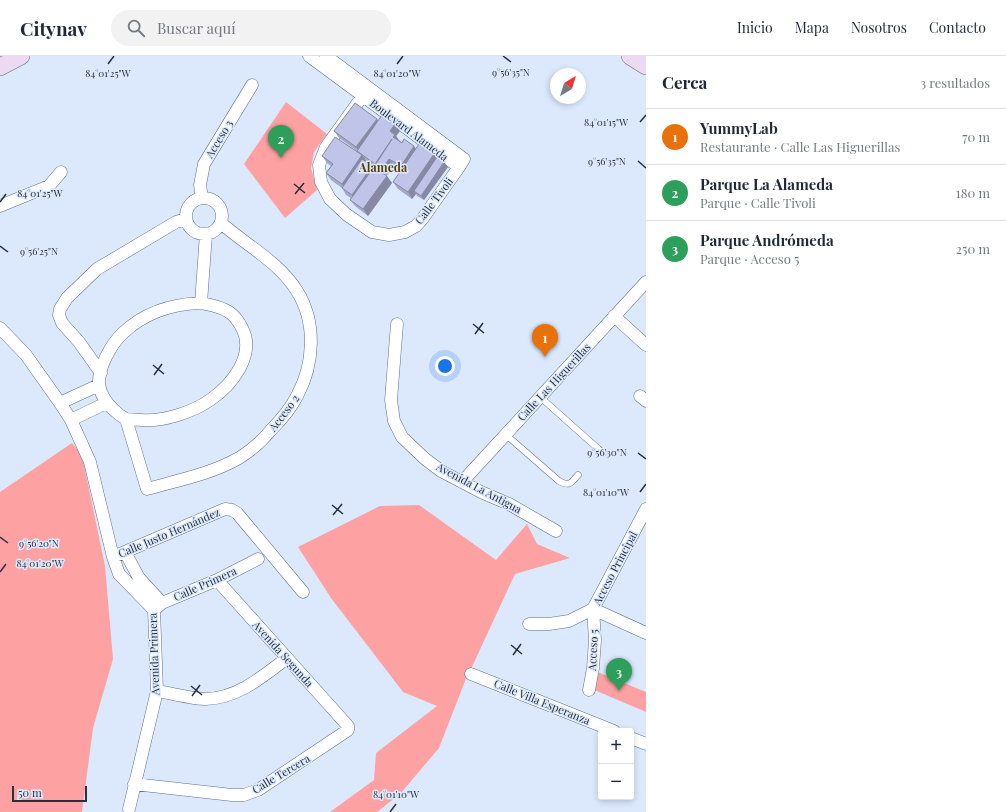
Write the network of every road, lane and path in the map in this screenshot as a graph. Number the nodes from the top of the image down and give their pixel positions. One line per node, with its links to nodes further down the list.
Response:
1 (21, 56): 6 (main road)
2 (309, 56): 8 (street, Boulevard Alameda)
3 (326, 56): 8 (street, Boulevard Alameda)
4 (630, 56): 5 (main road)
5 (646, 66)
6 (0, 67)
7 (252, 85): 11 (street, Acceso 3)
8 (365, 91): 9 (street, Boulevard Alameda); 9 (street, Calle Tivoli)
9 (459, 167)
10 (61, 172): 12 (street)
11 (202, 198): 13 (street); 14 (street)
12 (0, 206)
13 (186, 220): 15 (street); 22 (street)
14 (221, 223): 15 (street); 27 (street, Acceso 2)
15 (206, 234): 17 (street)
16 (646, 282): 18 (street, Calle Las Higuerillas)
17 (200, 303): 22 (street); 27 (street)
18 (614, 316): 21 (street); 24 (street, Calle Las Higuerillas)
19 (397, 324): 32 (street, Avenida La Antigua)
20 (0, 328): 25 (street, Calle Justo Hernández)
21 (646, 345)
22 (101, 373): 23 (street)
23 (99, 385): 25 (street); 26 (street)
24 (539, 396): 29 (street, Calle Las Higuerillas); 30 (lane)
25 (60, 403): 28 (street, Calle Justo Hernández)
26 (106, 403): 27 (street); 28 (street)
27 (126, 419)
28 (71, 420): 35 (street, Calle Justo Hernández)
29 (505, 434): 31 (lane); 32 (street, Calle Las Higuerillas)
30 (603, 453)
31 (578, 475)
32 (462, 482): 34 (street, Avenida La Antigua)
33 (646, 509): 40 (street, Acceso Principal)
34 (556, 531)
35 (119, 554): 38 (street, Calle Justo Hernández); 39 (street, Avenida Primera)
36 (258, 559): 37 (street, Calle Primera)
37 (217, 580): 39 (street, Calle Primera); 43 (street, Avenida Segunda)
38 (303, 592)
39 (158, 606): 46 (street, Avenida Primera)
40 (593, 609): 41 (street, Acceso Principal); 42 (street); 45 (street, Acceso 5)
41 (529, 624)
42 (646, 633)
43 (287, 658): 46 (street); 47 (street, Avenida Segunda)
44 (471, 674): 48 (street, Calle Villa Esperanza)
45 (589, 690)
46 (157, 691): 51 (street, Avenida Primera)
47 (349, 728): 51 (street, Calle Tercera)
48 (606, 728)
49 (634, 739): 50 (street)
50 (646, 744)
51 (134, 784): 52 (street, Avenida Primera)
52 (129, 809)

